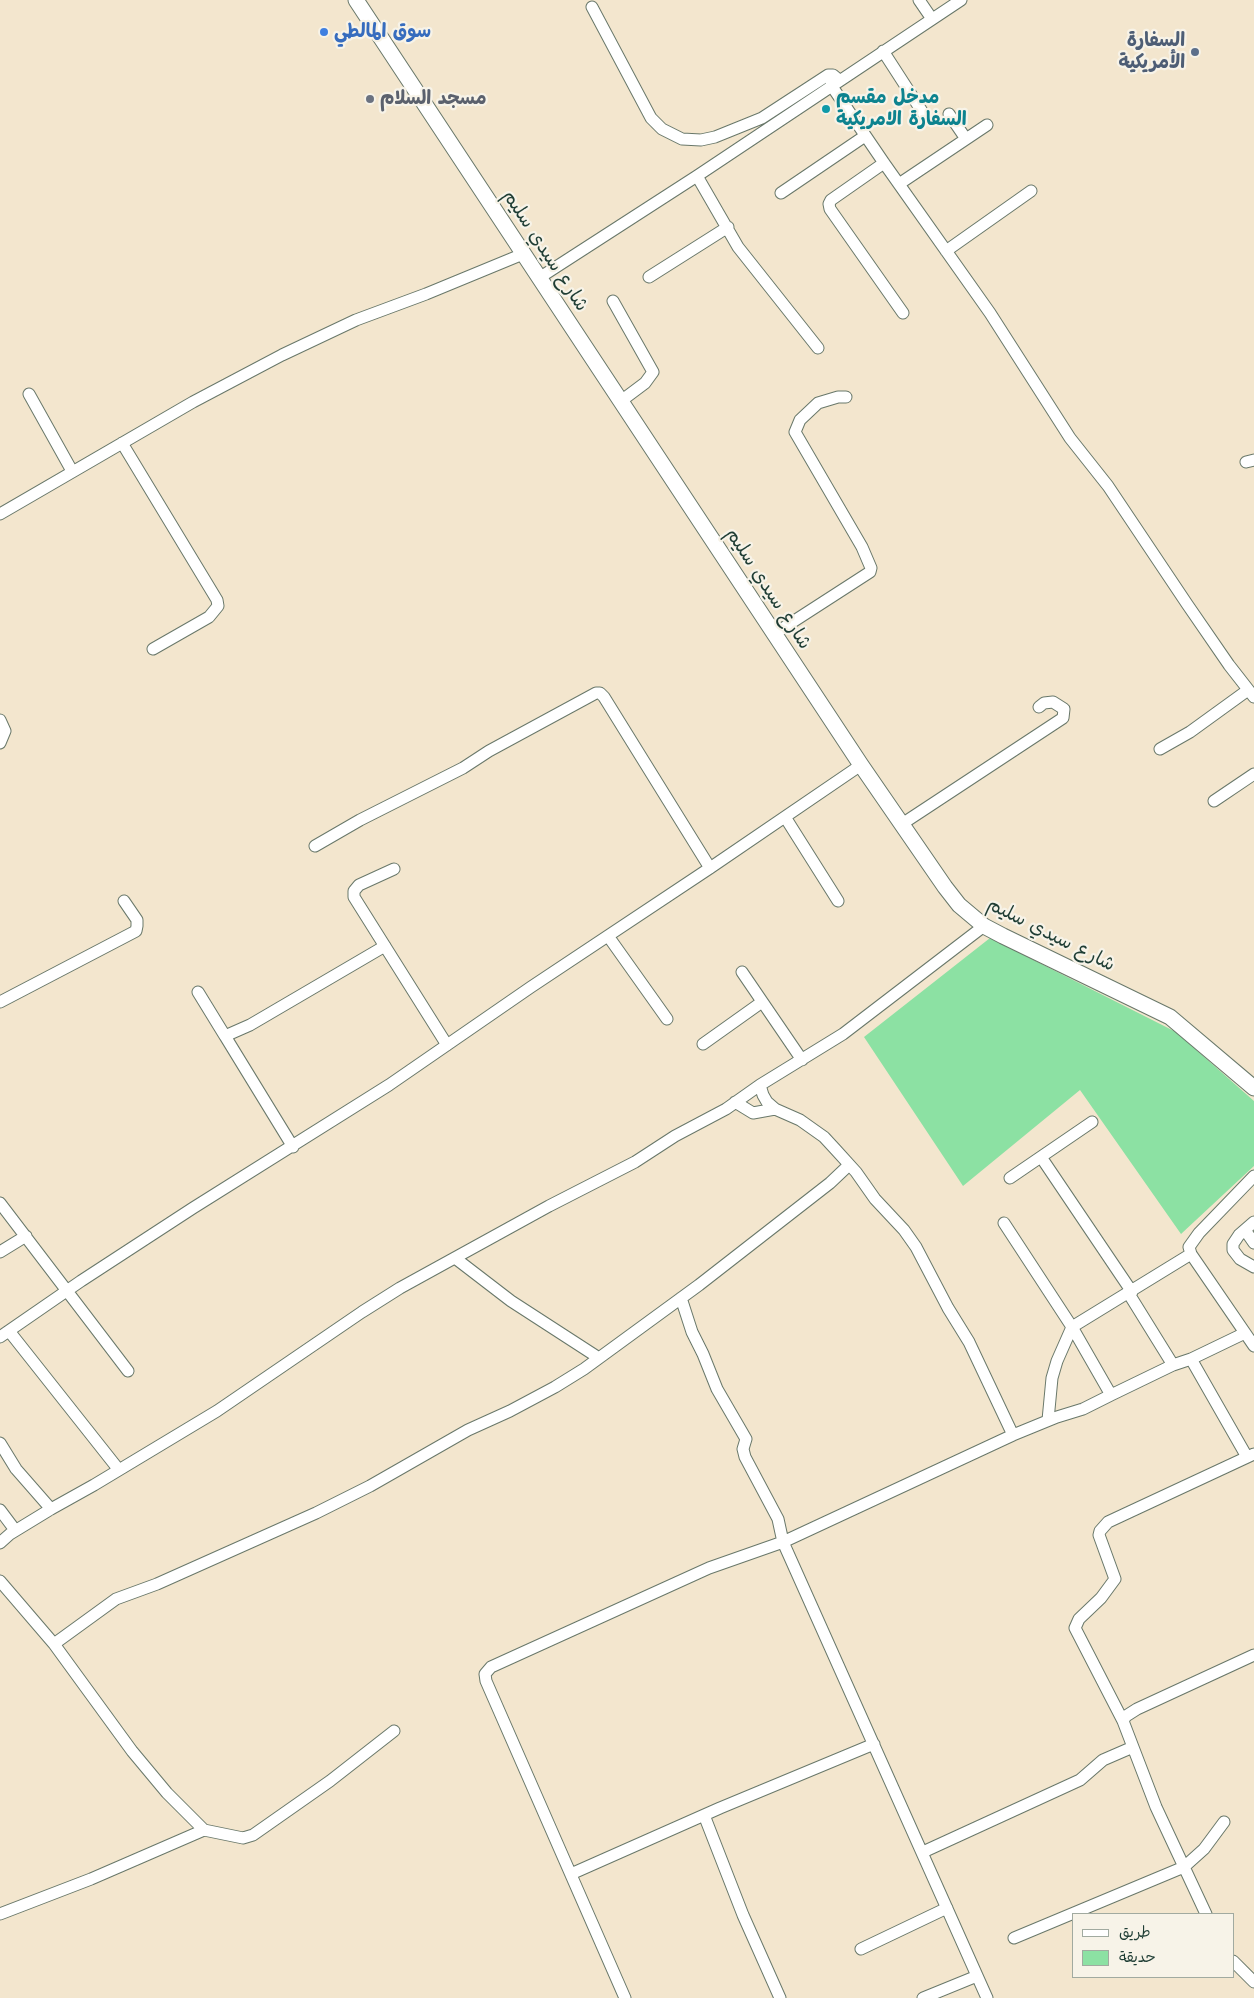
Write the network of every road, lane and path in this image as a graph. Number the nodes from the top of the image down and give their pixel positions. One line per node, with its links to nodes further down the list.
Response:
1 (356, 0): 20 (main road, شارع سيدي سليم)
2 (919, 0): 5 (street)
3 (961, 0): 5 (street)
4 (592, 7): 7 (street)
5 (932, 19): 6 (street)
6 (883, 51): 7 (street); 9 (street)
7 (835, 83): 11 (street); 14 (street)
8 (949, 114): 12 (street)
9 (926, 116)
10 (987, 125): 12 (street)
11 (866, 136): 13 (street); 17 (street)
12 (966, 139): 15 (street)
13 (884, 164): 15 (street); 24 (street)
14 (697, 176): 18 (street); 22 (street)
15 (899, 184): 19 (street)
16 (1031, 191): 19 (street)
17 (781, 193)
18 (728, 227): 21 (street); 25 (street)
19 (946, 251): 34 (street)
20 (523, 254): 22 (main road, شارع سيدي سليم); 29 (street)
21 (649, 277)
22 (539, 278): 28 (main road, شارع سيدي سليم)
23 (613, 301): 28 (street)
24 (903, 313)
25 (818, 348)
26 (30, 394): 30 (street)
27 (846, 397): 32 (street)
28 (621, 402): 32 (main road, شارع سيدي سليم)
29 (122, 443): 30 (street); 33 (street)
30 (72, 471): 31 (street)
31 (0, 514)
32 (774, 634): 39 (main road, شارع سيدي سليم)
33 (154, 649)
34 (1251, 694): 38 (street)
35 (1040, 707): 43 (street)
36 (0, 720): 37 (street)
37 (0, 743)
38 (1160, 749)
39 (861, 765): 42 (street); 43 (main road, شارع سيدي سليم)
40 (1254, 774): 41 (street)
41 (1214, 801)
42 (785, 817): 45 (street); 48 (street)
43 (902, 824): 49 (main road, شارع سيدي سليم)
44 (315, 846): 45 (street)
45 (710, 868): 50 (street)
46 (394, 869): 51 (street)
47 (124, 901): 54 (street)
48 (838, 901)
49 (984, 926): 60 (street); 62 (main road, شارع سيدي سليم)
50 (608, 936): 56 (street); 59 (street)
51 (384, 946): 57 (street); 59 (street)
52 (742, 972): 55 (street)
53 (198, 992): 57 (street)
54 (0, 1002)
55 (762, 1002): 58 (street); 60 (street)
56 (667, 1019)
57 (226, 1036): 66 (street)
58 (703, 1044)
59 (447, 1045): 66 (street)
60 (802, 1060): 61 (street)
61 (760, 1085): 63 (street); 64 (street)
62 (1254, 1088)
63 (735, 1102): 64 (street); 78 (street)
64 (775, 1109): 68 (street)
65 (1092, 1122): 67 (street)
66 (293, 1147): 80 (street)
67 (1040, 1157): 70 (street); 81 (street)
68 (849, 1165): 82 (street); 93 (street)
69 (1254, 1176): 77 (street)
70 (1010, 1178)
71 (0, 1203): 74 (street)
72 (1004, 1223): 83 (street)
73 (1250, 1226): 75 (street); 79 (street)
74 (26, 1236): 76 (street); 80 (street)
75 (1254, 1243)
76 (0, 1252)
77 (1191, 1254): 81 (street); 84 (street)
78 (455, 1258): 87 (street); 96 (street)
79 (1254, 1267)
80 (67, 1290): 85 (street); 90 (street)
81 (1131, 1293): 83 (street); 89 (street)
82 (681, 1298): 87 (street); 100 (street)
83 (1072, 1327): 91 (street); 92 (street)
84 (1245, 1333): 86 (street); 88 (street)
85 (4, 1334): 96 (street)
86 (1254, 1346)
87 (599, 1358): 103 (street)
88 (1191, 1359): 89 (street); 95 (street)
89 (1173, 1365): 91 (street)
90 (128, 1371)
91 (1111, 1395): 92 (street)
92 (1048, 1420): 93 (street)
93 (1013, 1435): 100 (street)
94 (0, 1443): 97 (street)
95 (1250, 1456): 105 (street)
96 (119, 1470): 97 (street)
97 (51, 1509): 99 (street)
98 (0, 1510): 99 (street)
99 (15, 1530): 101 (street)
100 (783, 1542): 107 (street); 114 (street)
101 (0, 1543)
102 (0, 1581): 103 (street)
103 (54, 1644): 111 (street)
104 (1254, 1655): 105 (street)
105 (1123, 1721): 108 (street)
106 (394, 1731): 111 (street)
107 (874, 1744): 109 (street); 112 (street)
108 (1132, 1748): 112 (street); 113 (street)
109 (704, 1815): 114 (street); 126 (street)
110 (1224, 1822): 113 (street)
111 (204, 1830): 118 (street)
112 (922, 1852): 115 (street)
113 (1184, 1867): 116 (street); 117 (street)
114 (571, 1874): 125 (street)
115 (947, 1908): 121 (street); 123 (street)
116 (1074, 1913)
117 (1206, 1913)
118 (0, 1914)
119 (1072, 1914): 120 (street)
120 (1014, 1938)
121 (861, 1949)
122 (1234, 1963): 124 (street)
123 (977, 1976): 127 (street); 128 (street)
124 (1254, 1982)
125 (625, 1998)
126 (780, 1998)
127 (923, 1998)
128 (987, 1998)

